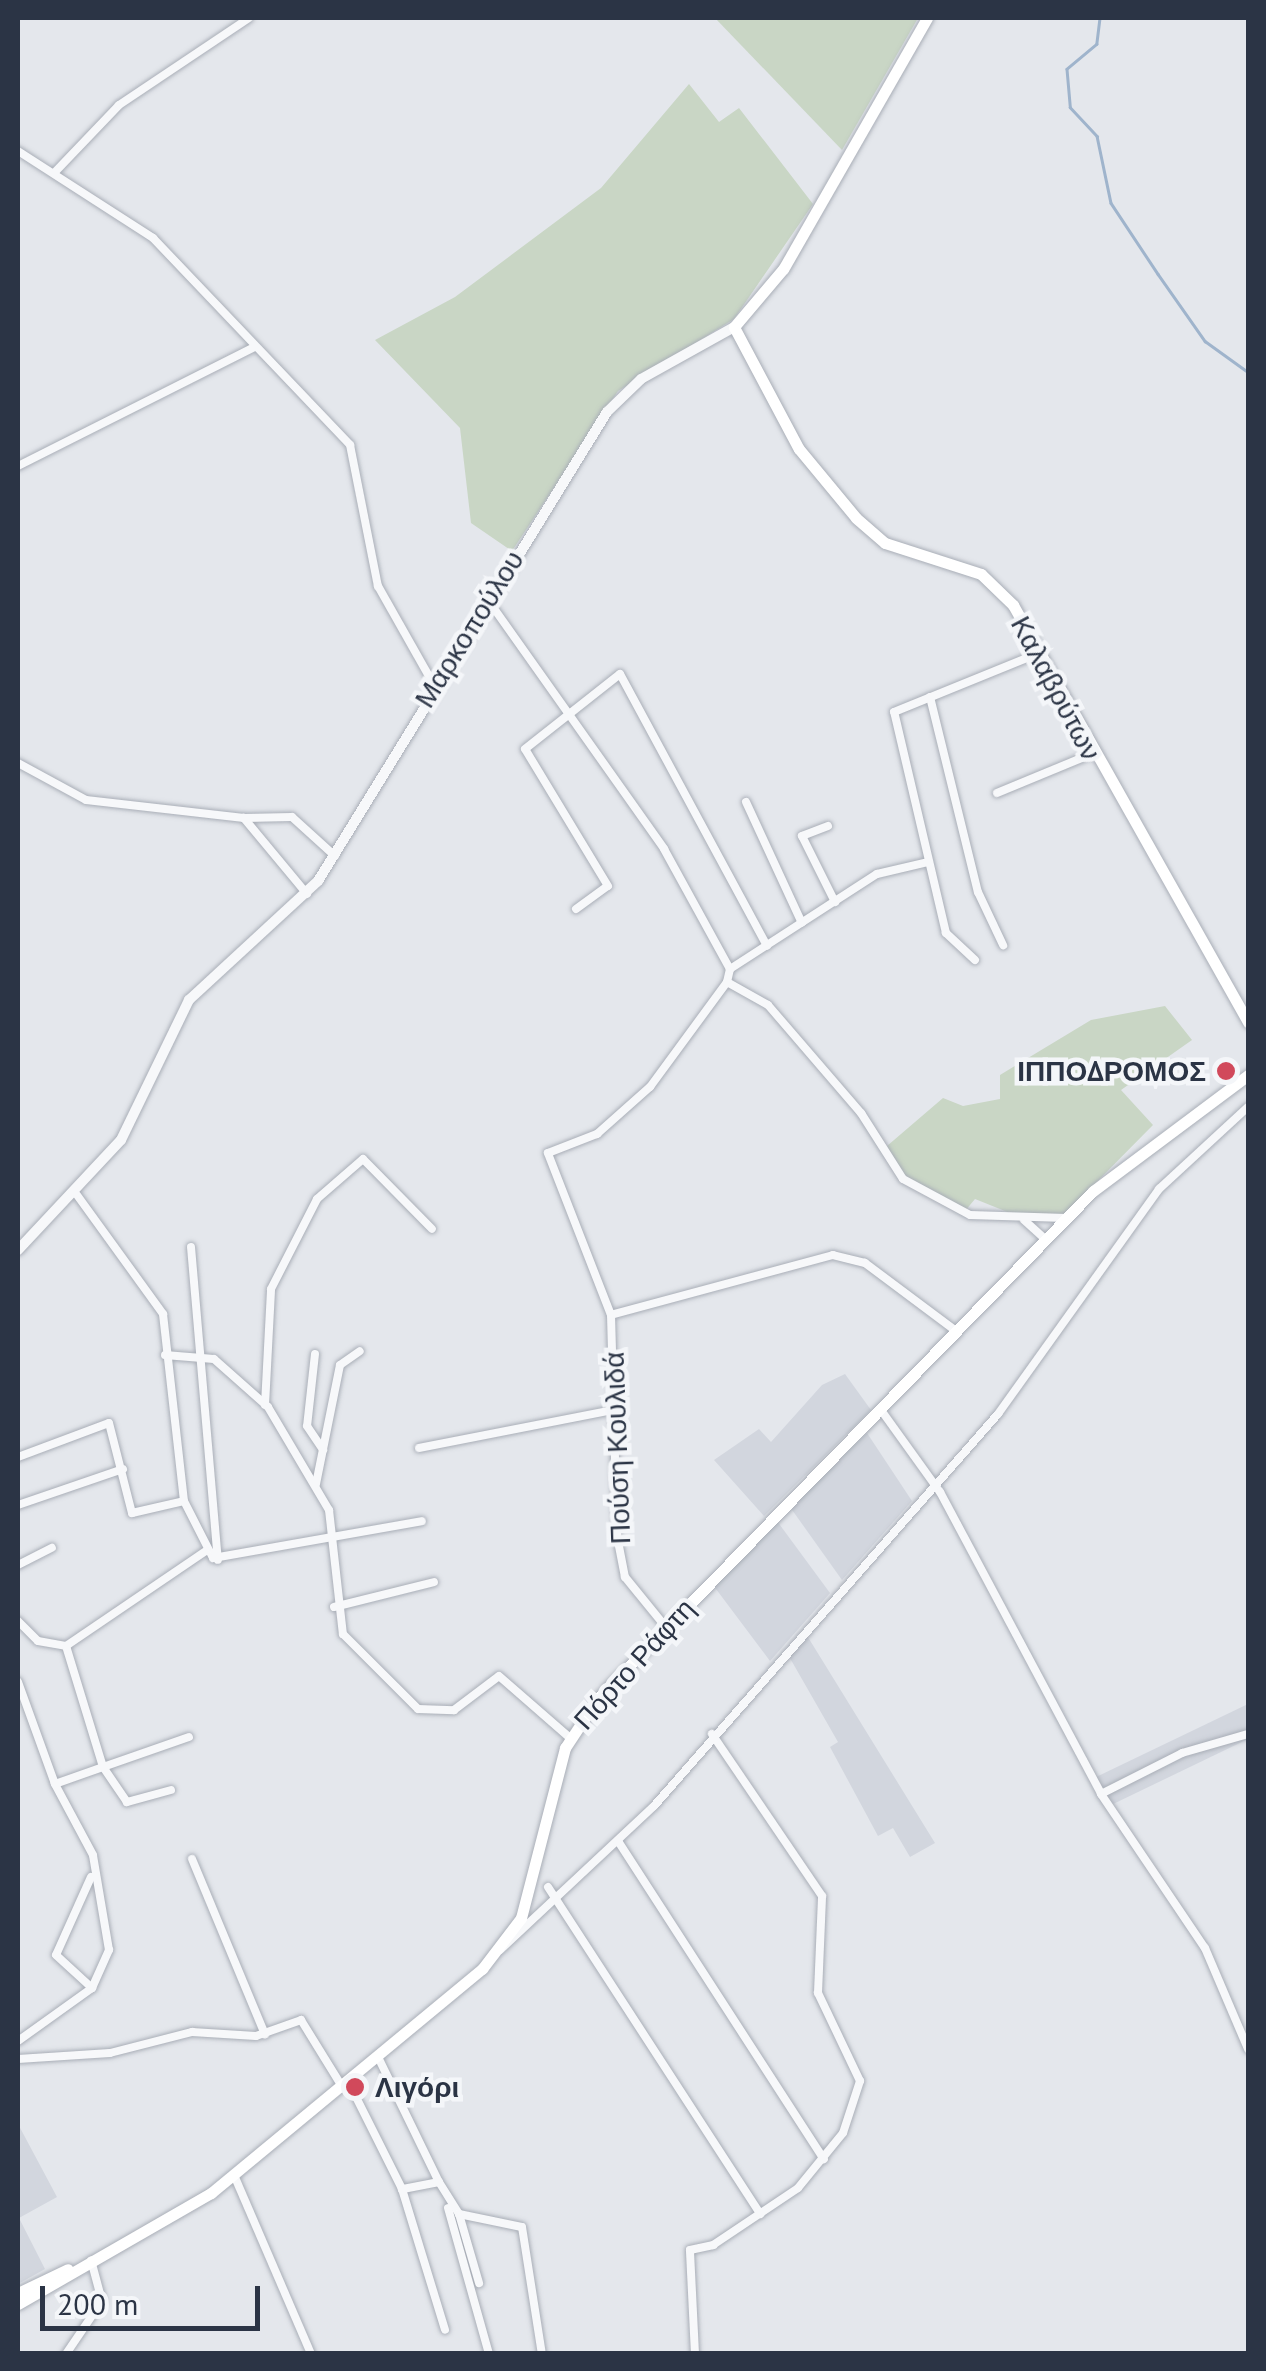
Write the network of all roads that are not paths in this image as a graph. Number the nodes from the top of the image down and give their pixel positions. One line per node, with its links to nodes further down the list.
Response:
1 (249, 18): 4 (street)
2 (927, 18): 5 (main road, Μαρκοπούλου)
3 (18, 151): 4 (street)
4 (56, 171): 6 (street)
5 (734, 326): 8 (street, Μαρκοπούλου); 9 (main road, Καλαβρύτων)
6 (256, 347): 7 (street); 10 (street)
7 (18, 466)
8 (487, 598): 10 (street, Μαρκοπούλου); 12 (street)
9 (1037, 654): 11 (street); 13 (main road, Καλαβρύτων)
10 (434, 685): 19 (street, Μαρκοπούλου)
11 (930, 697): 20 (street); 27 (street)
12 (570, 710): 24 (street); 28 (street); 30 (street)
13 (1091, 754): 15 (street); 32 (main road, Καλαβρύτων)
14 (18, 763): 16 (street)
15 (997, 794)
16 (244, 818): 19 (street); 21 (street)
17 (749, 822): 23 (street)
18 (828, 826): 22 (street)
19 (335, 856): 21 (street, Μαρκοπούλου)
20 (928, 862): 22 (street); 29 (street)
21 (307, 895): 37 (street, Μαρκοπούλου)
22 (835, 902): 25 (street)
23 (796, 908): 25 (street); 26 (street)
24 (576, 909)
25 (817, 914): 26 (street)
26 (802, 923): 28 (street)
27 (1003, 945)
28 (767, 946): 30 (street)
29 (975, 960)
30 (730, 969): 31 (street)
31 (727, 982): 39 (street); 44 (street)
32 (1248, 1022)
33 (1248, 1066): 36 (main road, Πόρτο Ράφτη)
34 (1248, 1075): 36 (main road, Πόρτο Ράφτη)
35 (1248, 1107): 57 (street)
36 (1093, 1191): 38 (main road, Πόρτο Ράφτη)
37 (77, 1195): 43 (street, Μαρκοπούλου); 49 (street)
38 (1066, 1218): 39 (street); 41 (main road, Πόρτο Ράφτη)
39 (1024, 1220): 41 (street)
40 (432, 1229): 50 (street)
41 (1045, 1239): 45 (main road, Πόρτο Ράφτη)
42 (191, 1246): 47 (street)
43 (18, 1250)
44 (611, 1316): 45 (street); 51 (street, Πούση Κουλιδά)
45 (956, 1331): 52 (main road, Πόρτο Ράφτη)
46 (360, 1351): 54 (street)
47 (199, 1354): 49 (street); 50 (street); 65 (street)
48 (314, 1354): 54 (street)
49 (165, 1355): 59 (street)
50 (265, 1404): 58 (street)
51 (612, 1410): 53 (street); 70 (street, Πούση Κουλιδά)
52 (882, 1410): 57 (street); 70 (main road, Πόρτο Ράφτη)
53 (420, 1448)
54 (324, 1450): 58 (street)
55 (18, 1457): 56 (street)
56 (123, 1469): 59 (street); 60 (street)
57 (932, 1483): 73 (street); 80 (street)
58 (316, 1484): 62 (street)
59 (184, 1501): 64 (street)
60 (18, 1506)
61 (422, 1521): 62 (street)
62 (336, 1538): 65 (street); 68 (street)
63 (52, 1548): 66 (street)
64 (206, 1551): 65 (street); 71 (street)
65 (218, 1561)
66 (18, 1564)
67 (434, 1582): 68 (street)
68 (334, 1607): 76 (street)
69 (18, 1622): 71 (street)
70 (664, 1626): 76 (main road, Πόρτο Ράφτη)
71 (66, 1646): 77 (street)
72 (18, 1682): 78 (street)
73 (712, 1734): 81 (street); 96 (street)
74 (1248, 1734): 80 (street)
75 (188, 1737): 77 (street)
76 (569, 1737): 86 (main road, Πόρτο Ράφτη)
77 (103, 1767): 78 (street); 79 (street)
78 (55, 1784): 83 (street)
79 (171, 1790)
80 (1101, 1794): 92 (street)
81 (618, 1841): 85 (street); 96 (street)
82 (192, 1859): 90 (street)
83 (93, 1873): 89 (street); 89 (street)
84 (548, 1887): 85 (street)
85 (560, 1900): 87 (street); 102 (street)
86 (522, 1913): 87 (street); 88 (main road, Πόρτο Ράφτη)
87 (537, 1919): 88 (street)
88 (500, 1950): 93 (main road, Πόρτο Ράφτη)
89 (92, 1988): 91 (street)
90 (264, 2034): 94 (street); 95 (street)
91 (18, 2041)
92 (1248, 2049)
93 (379, 2058): 95 (main road, Πόρτο Ράφτη); 98 (street)
94 (18, 2059)
95 (346, 2085): 97 (main road, Πόρτο Ράφτη); 99 (street)
96 (824, 2158): 102 (street)
97 (234, 2176): 103 (main road, Πόρτο Ράφτη); 109 (street)
98 (439, 2182): 99 (street); 100 (street)
99 (402, 2189): 107 (street)
100 (448, 2208): 101 (street); 110 (street)
101 (459, 2214): 104 (street); 111 (street)
102 (760, 2214): 112 (street)
103 (90, 2260): 105 (main road, Πόρτο Ράφτη); 106 (main road, Πόρτο Ράφτη); 108 (street)
104 (479, 2284)
105 (18, 2292)
106 (18, 2304)
107 (445, 2330)
108 (66, 2354)
109 (311, 2354)
110 (489, 2354)
111 (542, 2354)
112 (694, 2354)

